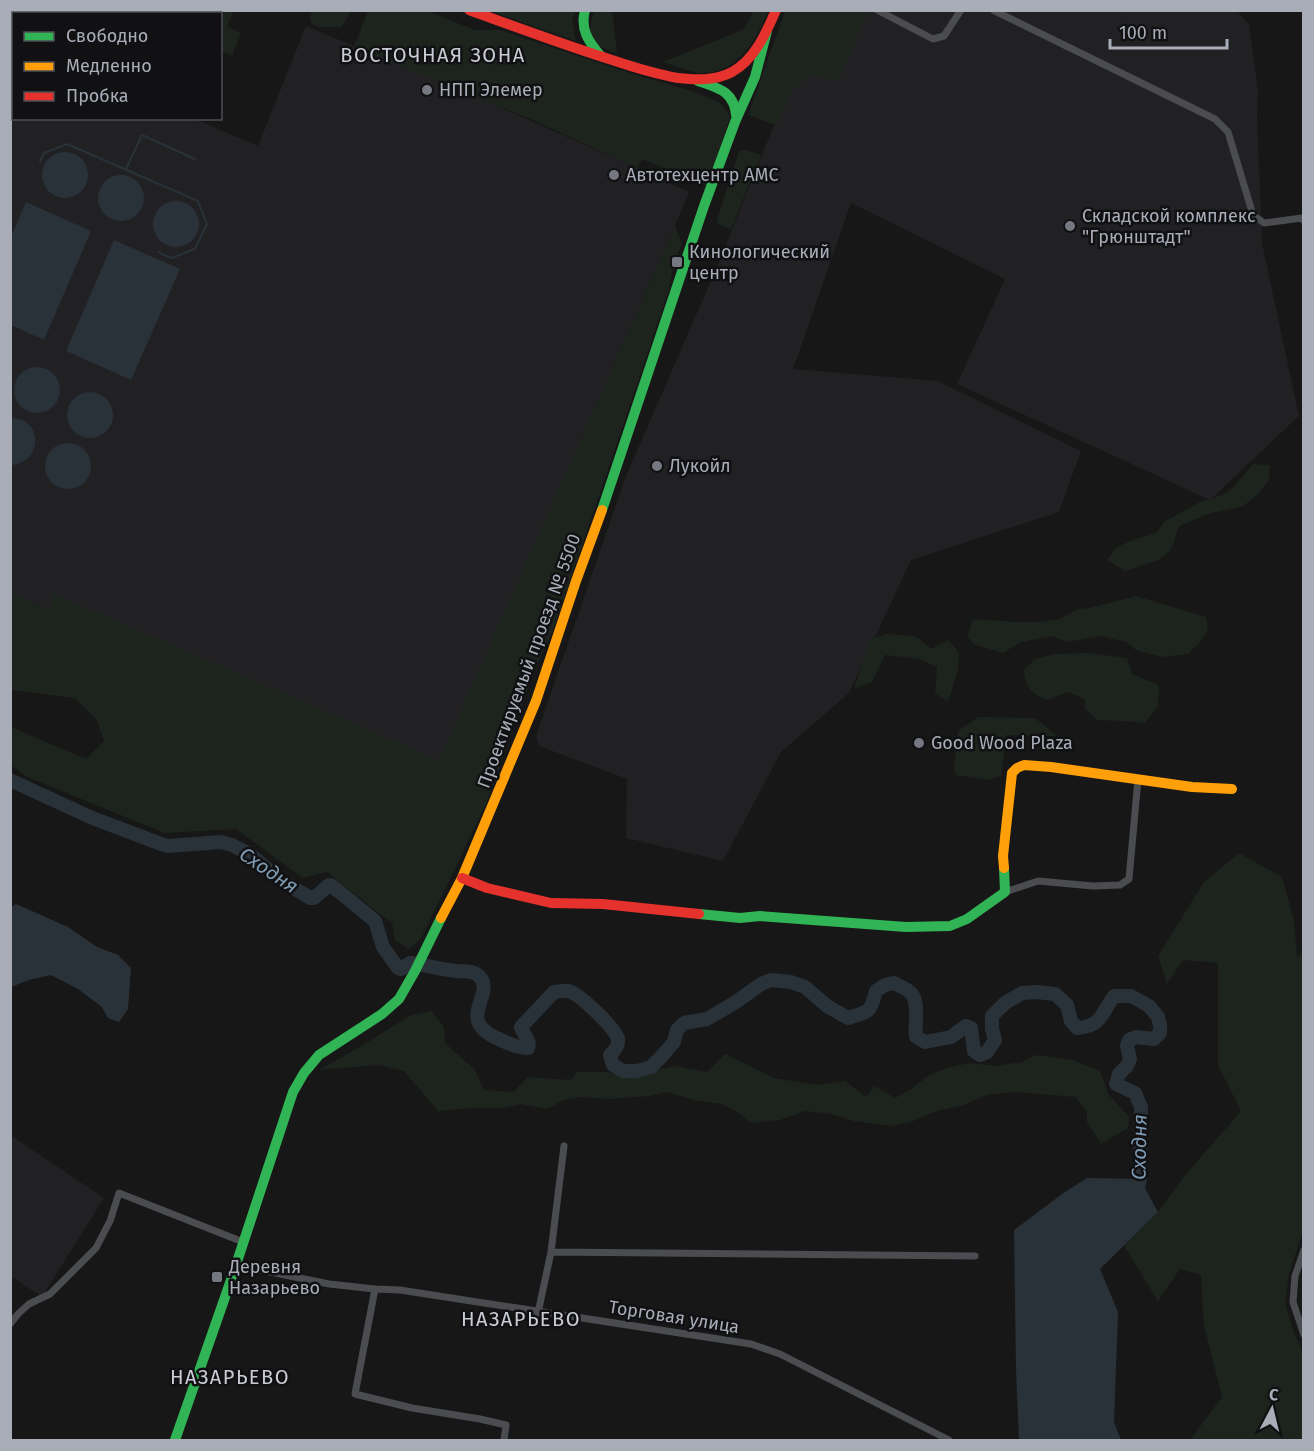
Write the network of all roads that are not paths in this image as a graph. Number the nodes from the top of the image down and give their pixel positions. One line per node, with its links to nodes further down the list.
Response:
1 (470, 10): 8 (street)
2 (585, 10): 8 (street)
3 (776, 10): 7 (street)
4 (877, 10): 5 (street)
5 (962, 10)
6 (993, 10): 11 (street)
7 (767, 31): 9 (street); 10 (street, Проектируемый проезд № 5500)
8 (603, 57): 9 (street)
9 (695, 79): 10 (street)
10 (735, 122): 14 (street, Проектируемый проезд № 5500)
11 (1304, 220)
12 (1138, 779): 13 (street); 15 (street); 15 (street)
13 (1232, 789)
14 (462, 878): 15 (street); 17 (street, Проектируемый проезд № 5500)
15 (1005, 892)
16 (564, 1146): 19 (street)
17 (243, 1242): 21 (street, Проектируемый проезд № 5500); 24 (street)
18 (1304, 1250): 25 (street)
19 (551, 1252): 20 (street); 23 (street)
20 (975, 1256)
21 (236, 1265): 22 (street, Торговая улица); 26 (street, Проектируемый проезд № 5500)
22 (375, 1289): 23 (street, Торговая улица); 27 (street)
23 (538, 1312): 28 (street, Торговая улица)
24 (10, 1324)
25 (1304, 1335)
26 (175, 1440)
27 (504, 1440)
28 (949, 1440)

